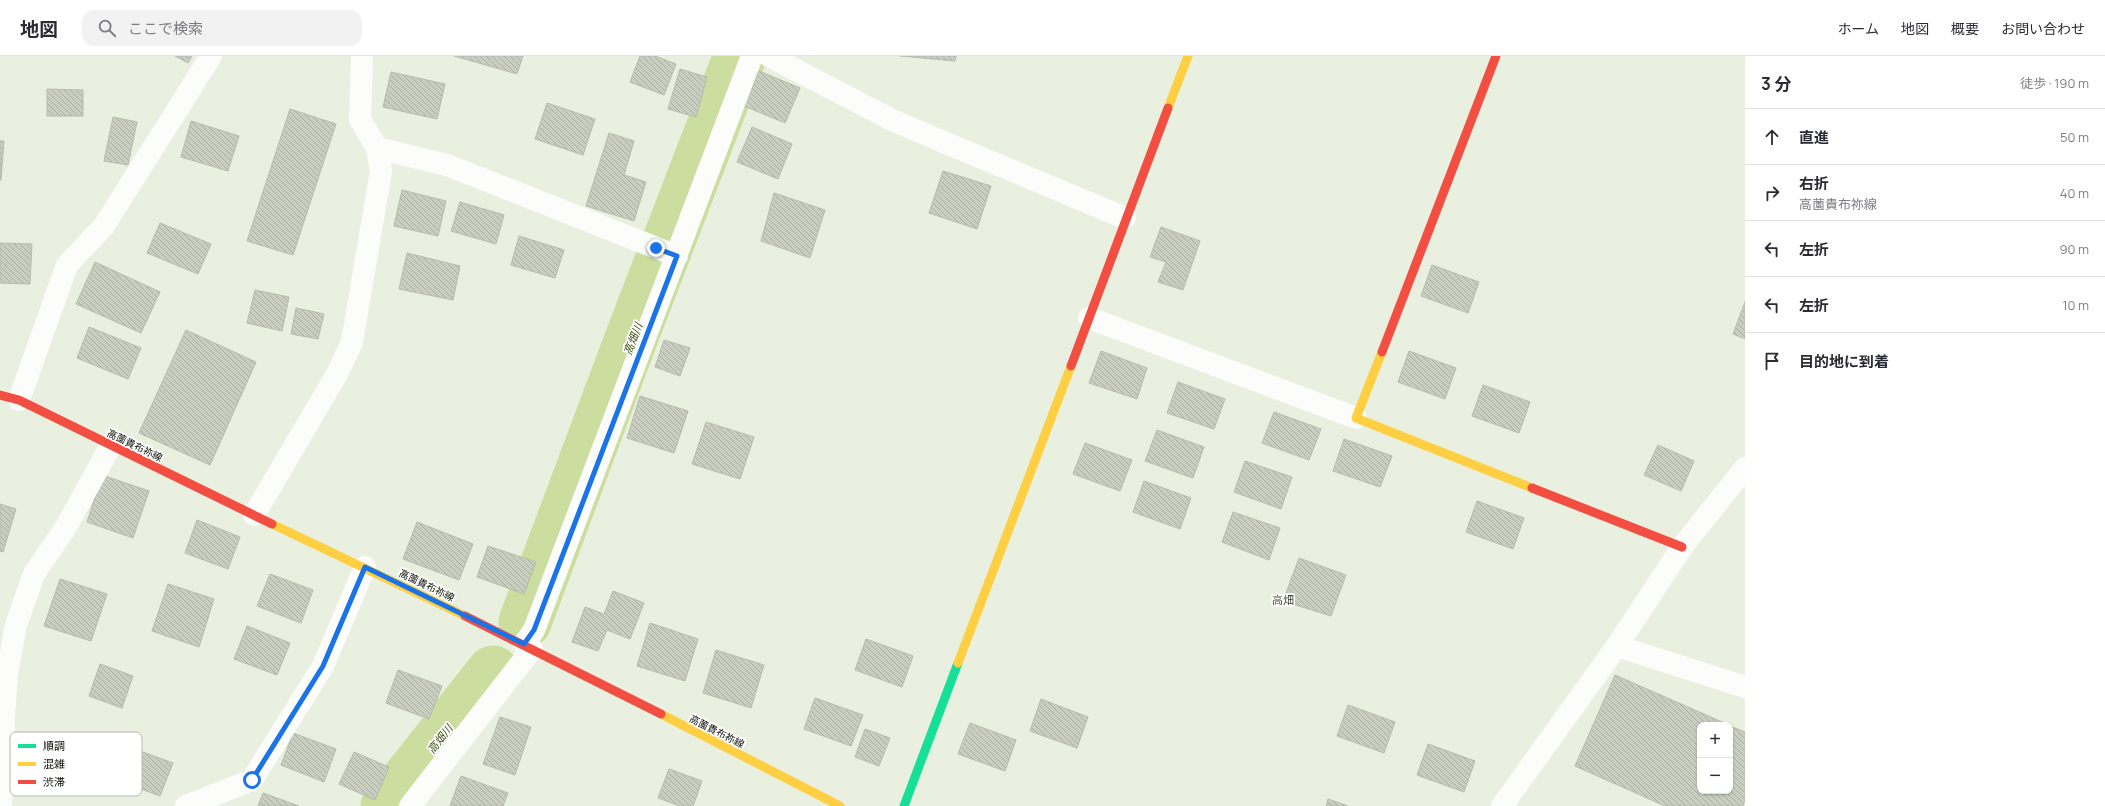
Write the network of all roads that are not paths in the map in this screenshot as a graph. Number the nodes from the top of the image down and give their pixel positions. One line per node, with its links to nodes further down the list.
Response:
1 (211, 56): 11 (street)
2 (362, 56): 7 (street)
3 (752, 56): 9 (street)
4 (769, 56): 8 (street)
5 (1188, 56): 8 (street)
6 (1496, 56): 12 (street)
7 (377, 148): 9 (street); 15 (street)
8 (1125, 218): 10 (street)
9 (667, 253): 18 (street)
10 (1089, 318): 12 (street); 25 (street)
11 (10, 397): 13 (street, 高薗貴布祢線)
12 (1356, 418): 16 (street)
13 (111, 445): 15 (street, 高薗貴布祢線); 21 (street)
14 (1745, 468): 16 (street)
15 (254, 515): 17 (street, 高薗貴布祢線)
16 (1682, 547): 19 (street)
17 (365, 567): 18 (street, 高薗貴布祢線); 22 (street)
18 (528, 646): 23 (street); 24 (street, 高薗貴布祢線)
19 (1617, 646): 20 (street); 26 (street)
20 (1745, 687)
21 (1, 806)
22 (186, 806)
23 (410, 806)
24 (840, 806)
25 (904, 806)
26 (1502, 806)

